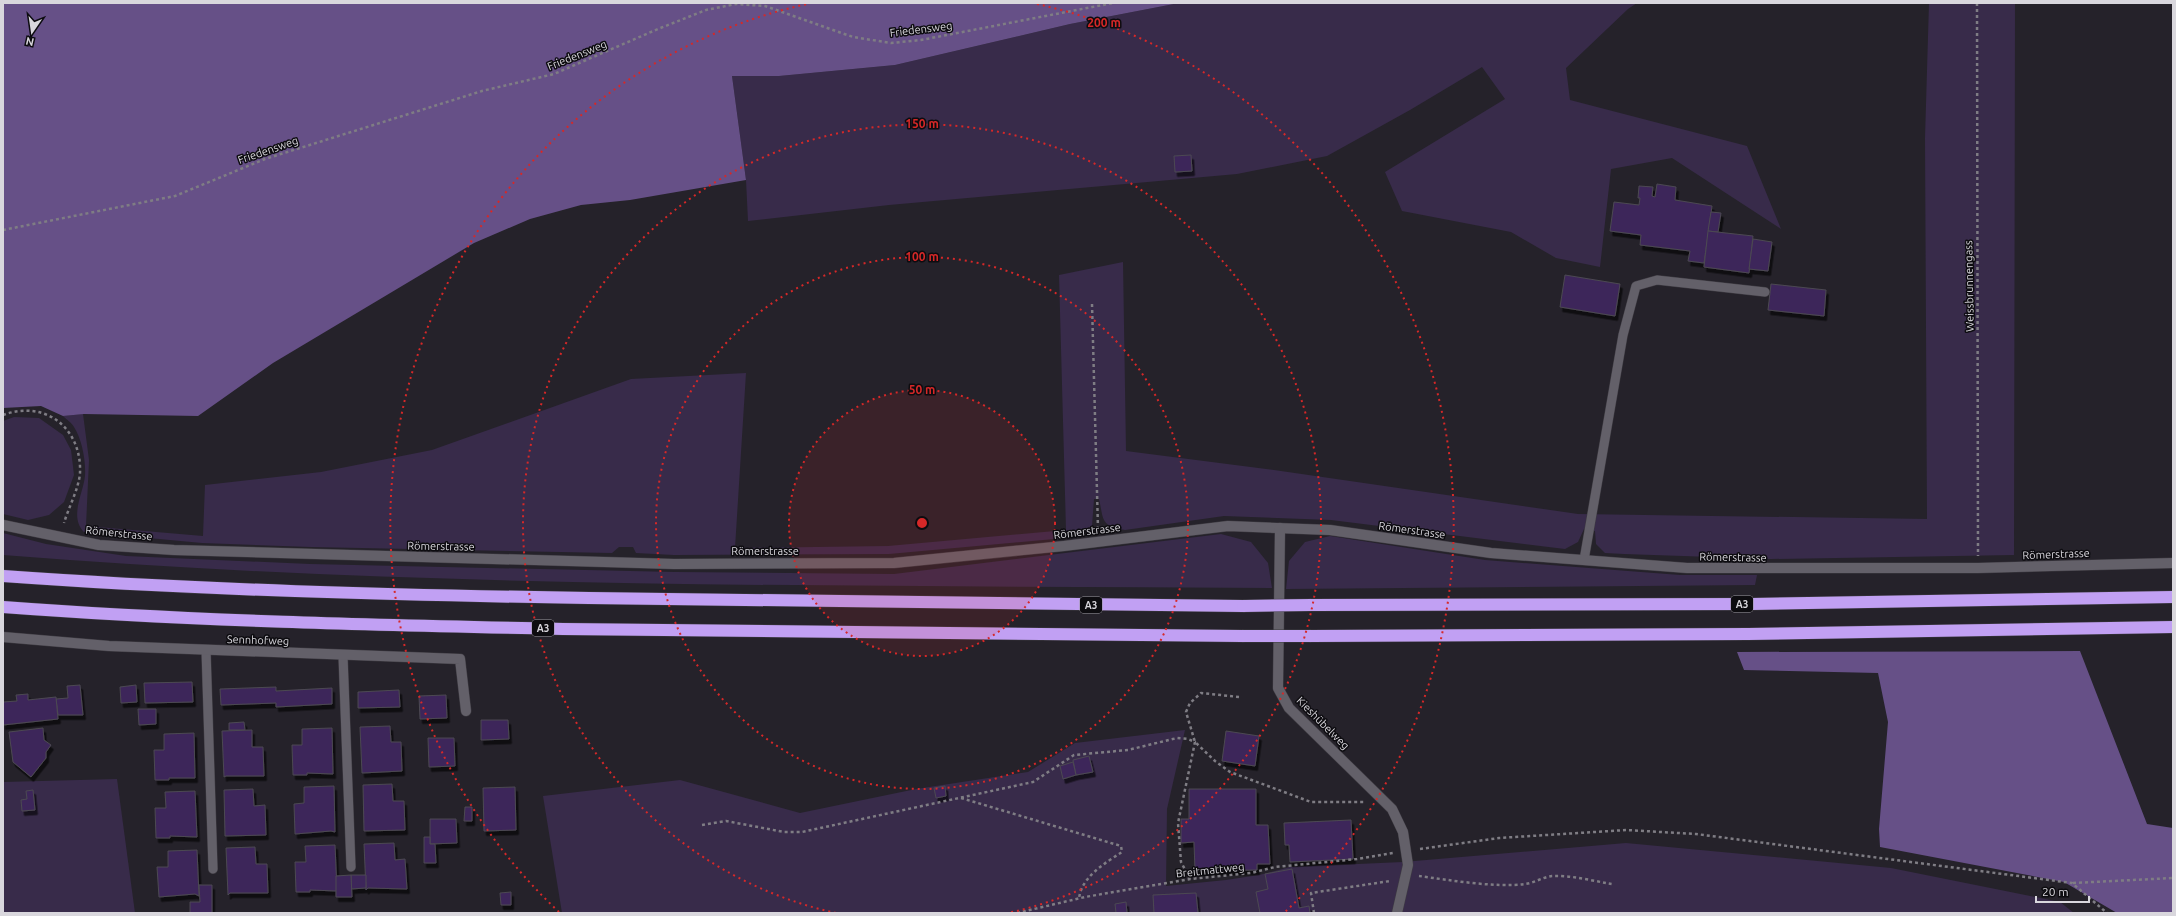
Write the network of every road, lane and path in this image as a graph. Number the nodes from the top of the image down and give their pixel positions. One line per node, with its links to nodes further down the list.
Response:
1 (1113, 3): 3 (path, Friedensweg)
2 (1977, 3): 13 (path, Weissbrunnengass)
3 (3, 230)
4 (1765, 292): 11 (lane)
5 (1092, 304): 10 (path)
6 (3, 415): 9 (path)
7 (3, 525): 9 (street, Römerstrasse)
8 (1280, 528): 10 (street, Römerstrasse); 11 (street, Römerstrasse); 24 (street, Kieshübelweg)
9 (59, 537): 10 (street, Römerstrasse)
10 (1098, 542)
11 (1584, 560): 13 (street, Römerstrasse)
12 (2173, 563): 13 (street, Römerstrasse)
13 (1978, 568)
14 (3, 576): 15 (highway, A3, bridge)
15 (2173, 597)
16 (3, 607): 17 (highway, A3, bridge)
17 (2173, 627)
18 (3, 637): 19 (street, Sennhofweg)
19 (206, 650): 20 (street, Sennhofweg); 29 (lane)
20 (343, 656): 22 (street, Sennhofweg); 28 (lane)
21 (1239, 697): 23 (path)
22 (466, 711)
23 (1196, 742): 24 (path); 25 (path); 32 (path)
24 (1379, 796): 27 (street, Kieshübelweg)
25 (959, 798): 26 (path); 35 (path)
26 (702, 825)
27 (1406, 851): 30 (street, Kieshübelweg); 32 (path, Breitmattweg); 33 (path, Breitmattweg)
28 (351, 867)
29 (213, 869)
30 (1406, 876): 34 (path); 37 (path); 38 (street, Kieshübelweg)
31 (2173, 878): 33 (path, Breitmattweg)
32 (1190, 879): 35 (path, Breitmattweg)
33 (2072, 883): 39 (path)
34 (1612, 884)
35 (1079, 899): 36 (path, Breitmattweg)
36 (1017, 913)
37 (1314, 913)
38 (1397, 913)
39 (2108, 913)

